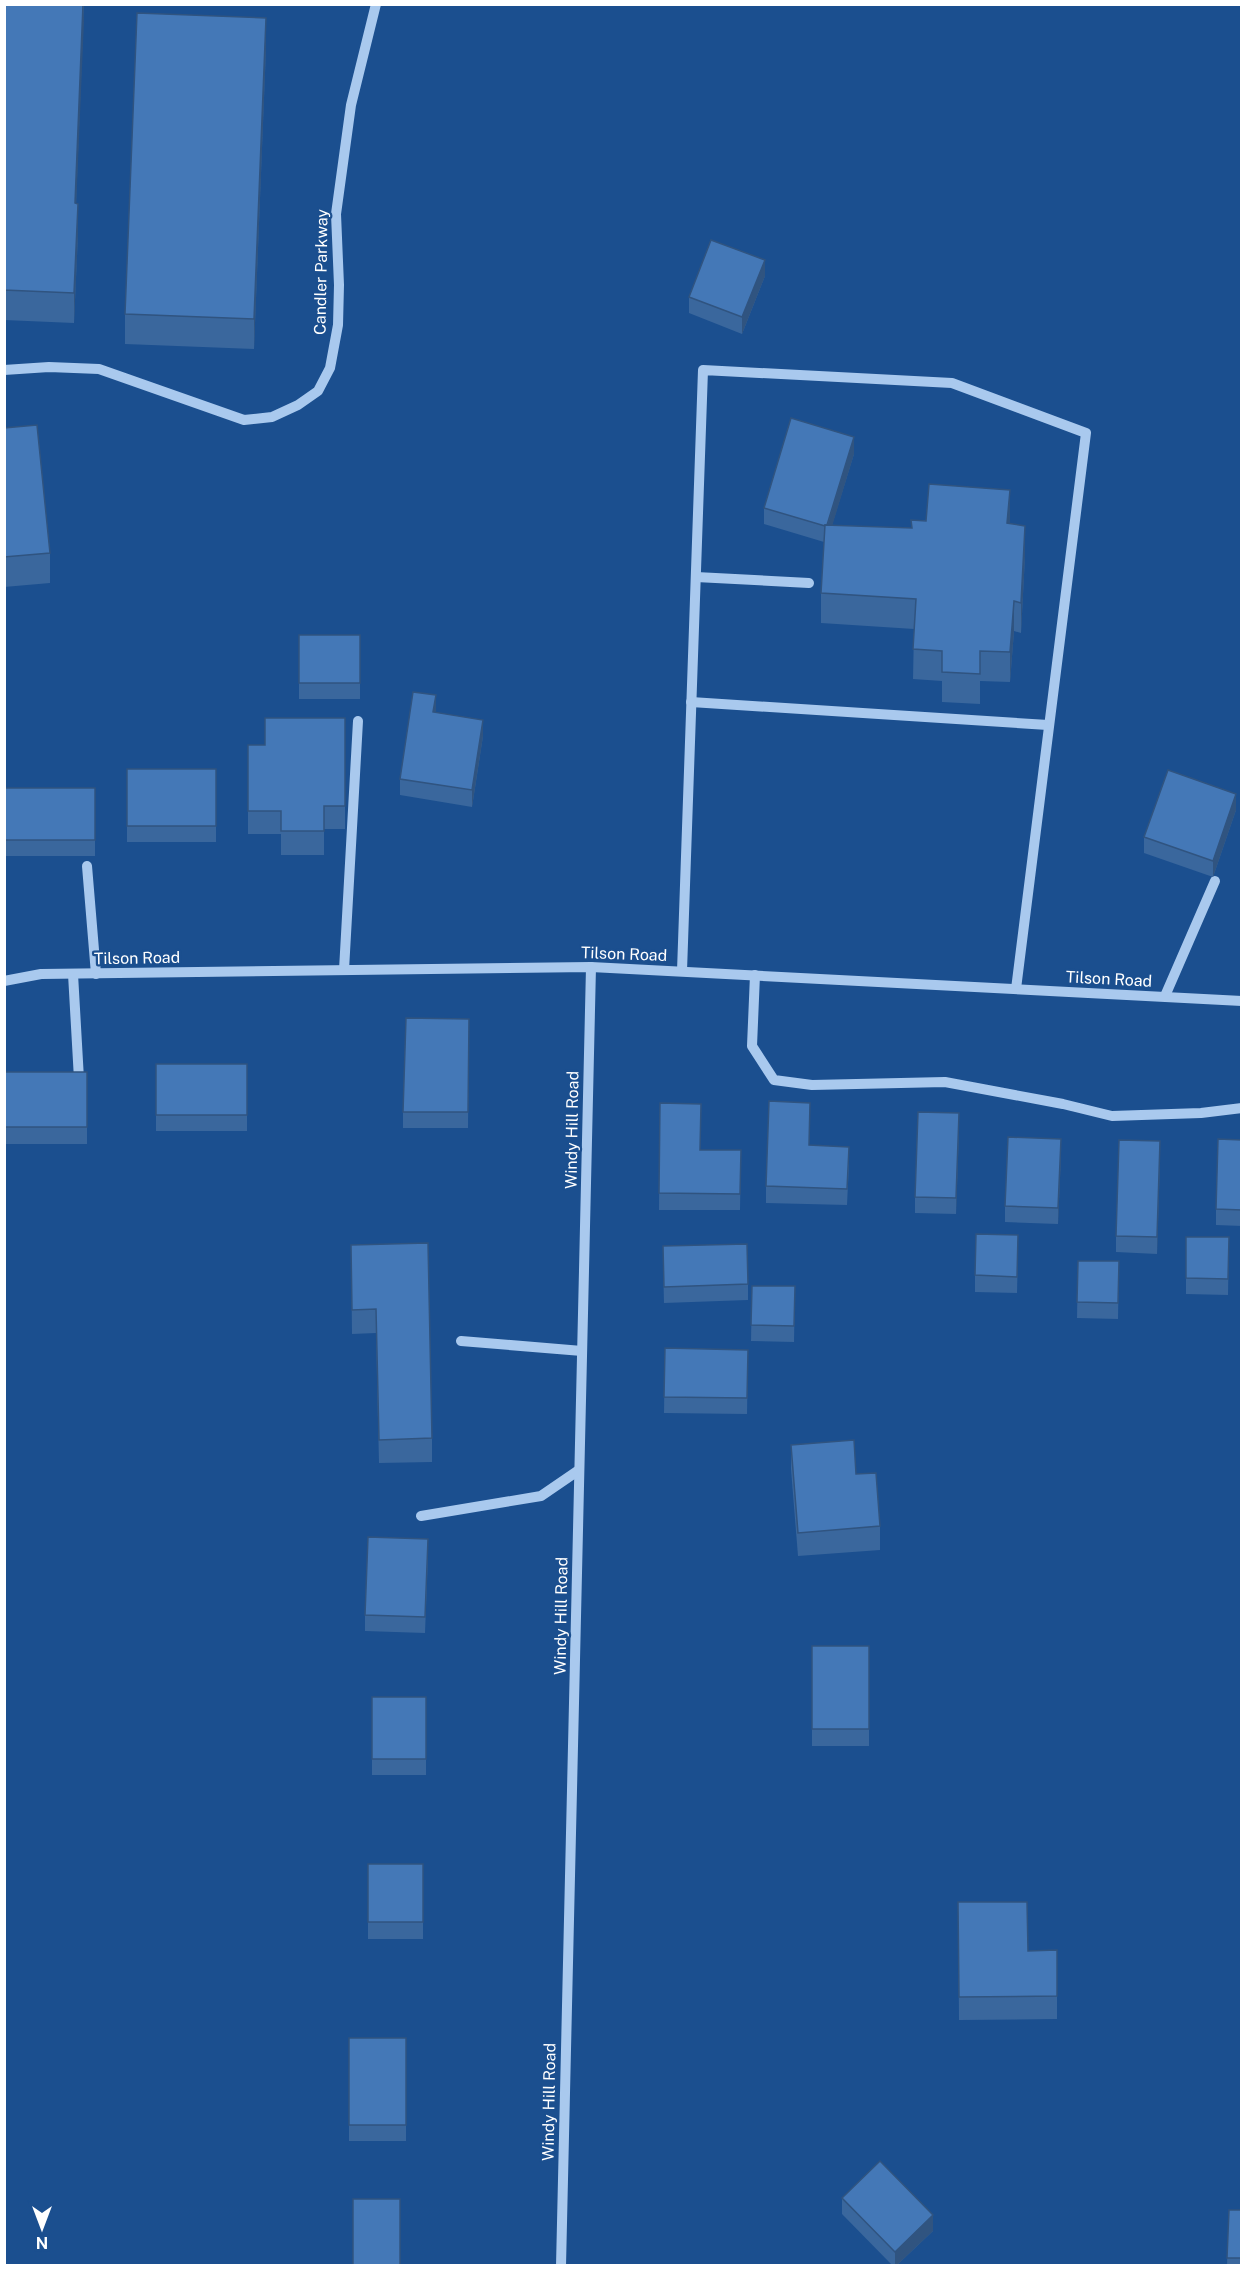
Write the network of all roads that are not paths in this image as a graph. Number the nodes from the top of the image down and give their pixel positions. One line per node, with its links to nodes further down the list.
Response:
1 (376, 4): 2 (street, Candler Parkway)
2 (4, 370)
3 (696, 577): 4 (street); 5 (street); 7 (street)
4 (809, 583)
5 (691, 702): 7 (street); 12 (street)
6 (358, 721): 11 (street)
7 (1048, 725): 17 (street)
8 (87, 866): 14 (street)
9 (1215, 881): 18 (street)
10 (591, 967): 11 (street, Tilson Road); 12 (street, Tilson Road); 23 (street, Windy Hill Road)
11 (344, 970): 14 (street, Tilson Road)
12 (682, 971): 15 (street, Tilson Road)
13 (74, 974): 14 (street, Tilson Road); 16 (street, Tilson Road); 20 (street)
14 (96, 974)
15 (755, 975): 17 (street, Tilson Road); 21 (street)
16 (4, 981)
17 (1016, 989): 18 (street, Tilson Road)
18 (1165, 996): 19 (street, Tilson Road)
19 (1242, 1001)
20 (79, 1079)
21 (1242, 1108)
22 (461, 1341): 23 (street)
23 (582, 1351): 24 (street, Windy Hill Road)
24 (579, 1470): 25 (street); 26 (street, Windy Hill Road)
25 (421, 1516)
26 (561, 2265)

